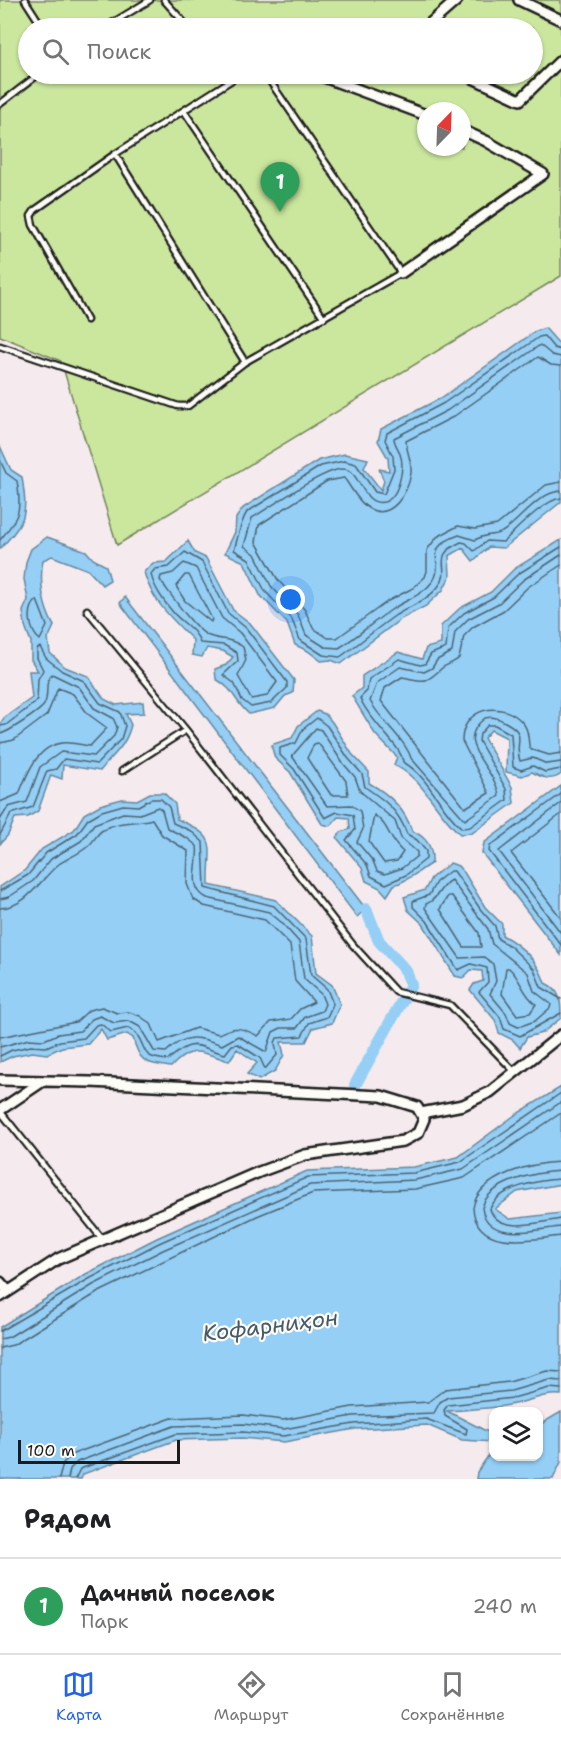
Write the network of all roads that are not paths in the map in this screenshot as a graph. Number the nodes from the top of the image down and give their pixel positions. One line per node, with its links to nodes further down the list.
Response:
1 (25, 0): 6 (lane)
2 (150, 0): 7 (lane)
3 (164, 0): 8 (lane)
4 (457, 0): 9 (street)
5 (519, 0): 10 (street)
6 (37, 18)
7 (120, 18)
8 (180, 18)
9 (436, 18)
10 (561, 20)
11 (561, 60): 12 (street)
12 (543, 79)
13 (26, 84): 19 (lane)
14 (226, 84): 20 (lane)
15 (272, 84): 24 (lane)
16 (343, 84): 21 (street)
17 (486, 84): 18 (street)
18 (538, 84)
19 (0, 104)
20 (184, 111): 23 (lane); 25 (lane)
21 (417, 112)
22 (471, 134): 24 (street)
23 (115, 154): 26 (lane); 28 (lane)
24 (401, 273): 25 (lane)
25 (324, 318): 28 (lane)
26 (87, 320)
27 (0, 346): 28 (lane)
28 (245, 362)
29 (87, 610): 30 (lane)
30 (186, 729): 31 (lane); 33 (lane)
31 (122, 771)
32 (561, 1035): 33 (street)
33 (515, 1072): 37 (street)
34 (0, 1080): 35 (street)
35 (43, 1081): 36 (street); 37 (street)
36 (0, 1110): 38 (lane)
37 (421, 1113): 38 (street)
38 (103, 1240): 40 (street)
39 (0, 1282): 40 (street)
40 (4, 1294)

